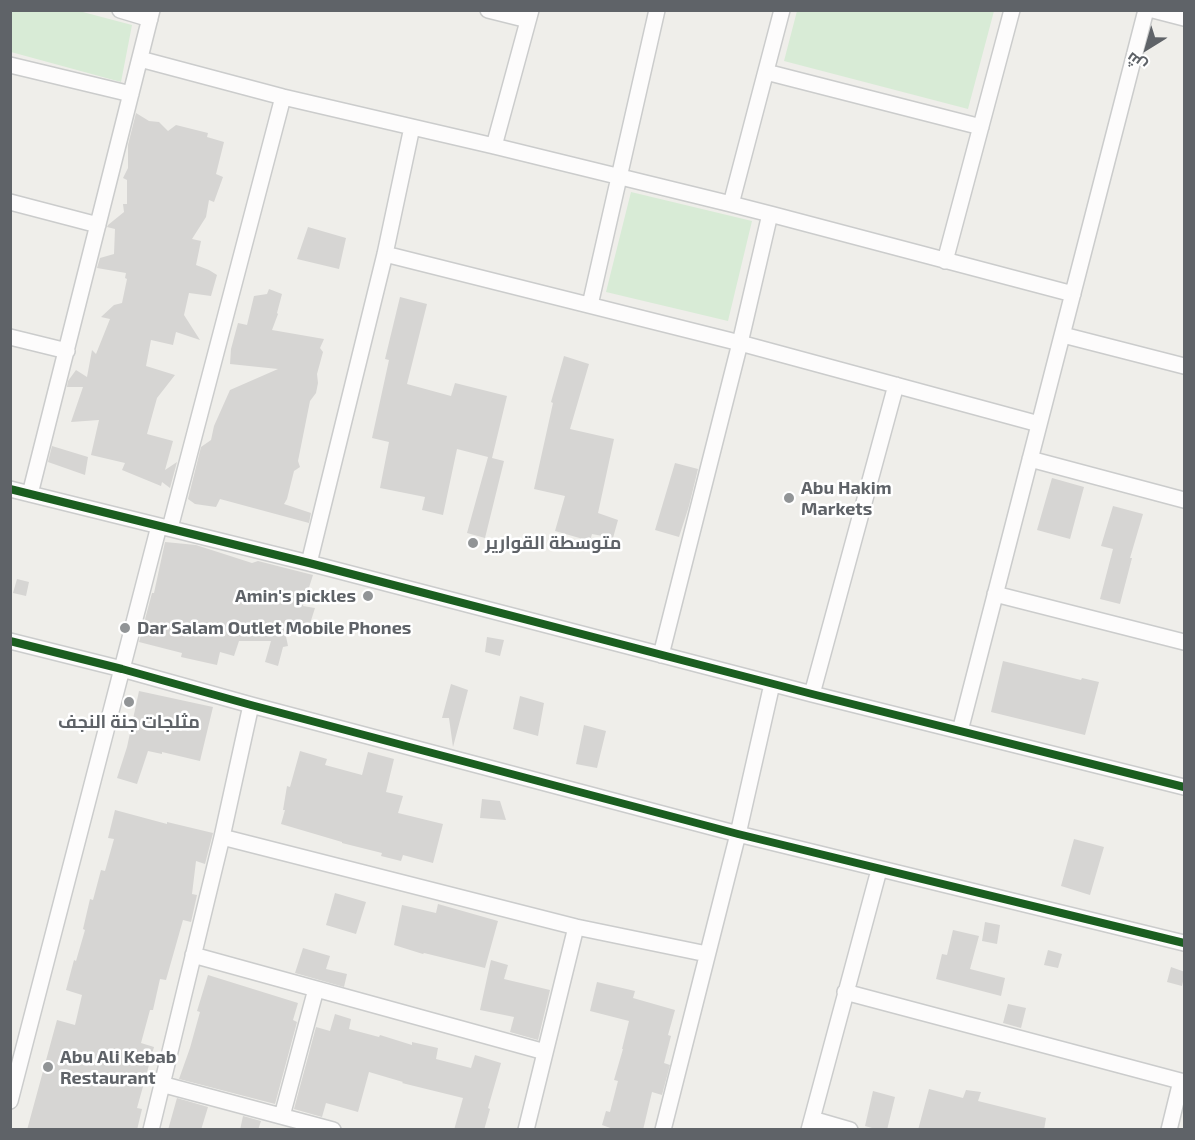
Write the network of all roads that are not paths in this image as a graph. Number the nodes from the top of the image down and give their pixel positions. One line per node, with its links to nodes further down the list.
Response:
1 (120, 10): 8 (street)
2 (488, 10): 9 (street)
3 (657, 10): 19 (street)
4 (782, 10): 13 (street)
5 (1012, 10): 17 (street)
6 (1146, 10): 26 (street)
7 (1153, 10): 10 (street)
8 (151, 15): 11 (street)
9 (530, 15): 18 (street)
10 (1185, 18)
11 (140, 59): 14 (street); 15 (street)
12 (10, 65): 14 (street)
13 (766, 72): 17 (street); 21 (street)
14 (131, 94): 23 (street)
15 (283, 97): 16 (street); 39 (street)
16 (412, 127): 18 (street); 24 (street)
17 (981, 127): 25 (street)
18 (494, 146): 19 (street)
19 (619, 176): 21 (street); 27 (street)
20 (10, 202): 23 (street)
21 (731, 204): 22 (street)
22 (770, 214): 25 (street); 30 (street)
23 (98, 225): 31 (street)
24 (385, 254): 27 (street); 40 (street)
25 (945, 261): 26 (street)
26 (1073, 294): 28 (street)
27 (590, 305): 30 (street)
28 (1063, 335): 32 (street); 34 (street)
29 (10, 337): 31 (street)
30 (740, 343): 33 (street); 44 (street)
31 (66, 351): 37 (street)
32 (1185, 366)
33 (896, 385): 34 (street); 47 (street)
34 (1039, 424): 35 (street)
35 (1030, 459): 38 (street); 41 (street)
36 (10, 489): 37 (street)
37 (30, 494): 39 (street)
38 (1185, 500)
39 (164, 527): 40 (street); 45 (street)
40 (309, 563): 44 (street)
41 (995, 594): 43 (street); 49 (street)
42 (10, 641): 45 (street)
43 (1185, 642)
44 (661, 655): 46 (street)
45 (122, 669): 48 (street); 63 (street)
46 (772, 684): 47 (street); 51 (street)
47 (812, 694): 49 (street)
48 (252, 705): 51 (street); 52 (street)
49 (960, 731): 50 (street)
50 (1185, 787)
51 (738, 834): 53 (street); 56 (street)
52 (222, 837): 54 (street); 57 (street)
53 (879, 870): 55 (street); 59 (street)
54 (576, 927): 56 (street); 60 (street)
55 (1185, 943)
56 (707, 954): 69 (street)
57 (193, 955): 58 (street); 62 (street)
58 (316, 989): 60 (street); 64 (street)
59 (845, 992): 61 (street); 65 (street)
60 (545, 1052): 68 (street)
61 (1183, 1082): 71 (street)
62 (161, 1084): 64 (street); 66 (street)
63 (11, 1096)
64 (282, 1116): 67 (street)
65 (810, 1124): 70 (street)
66 (151, 1130)
67 (333, 1130)
68 (526, 1130)
69 (663, 1130)
70 (850, 1130)
71 (1169, 1130)

